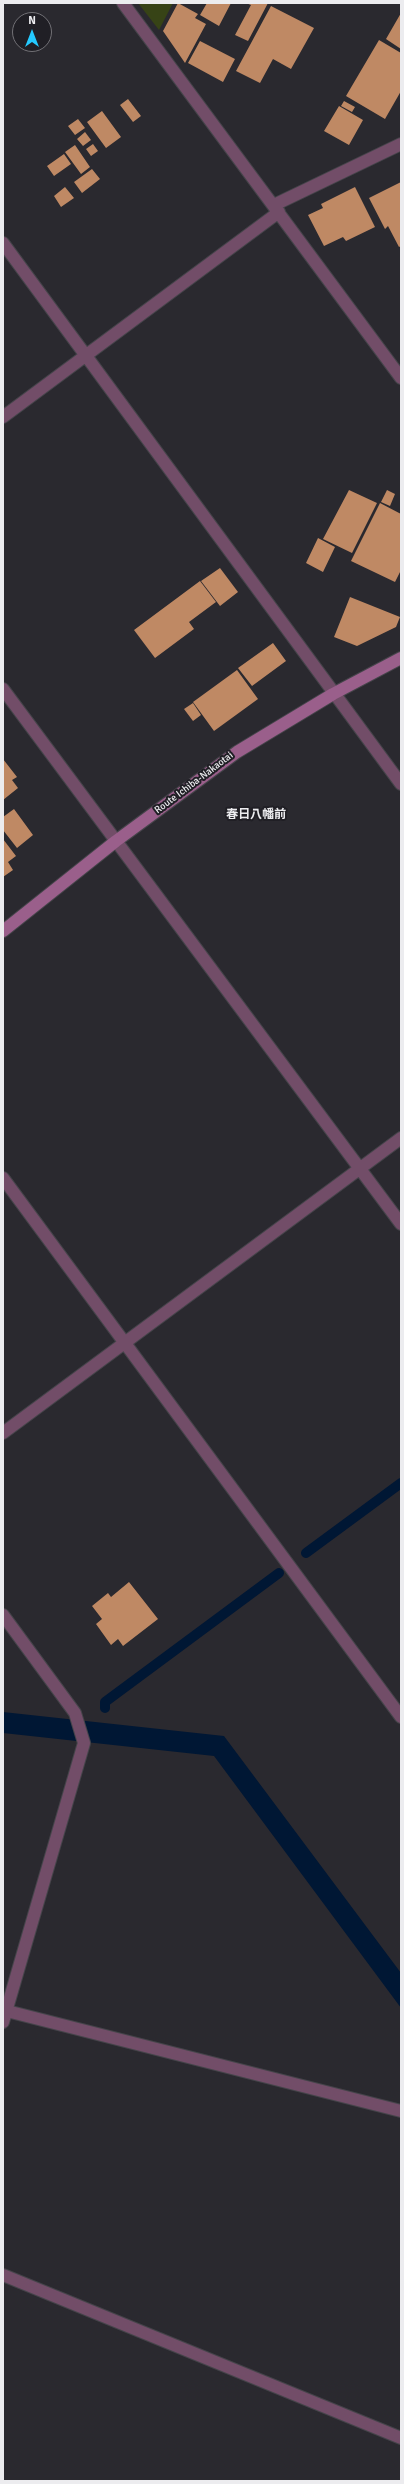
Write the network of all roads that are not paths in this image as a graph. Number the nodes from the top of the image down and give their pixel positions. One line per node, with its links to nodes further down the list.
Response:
1 (123, 3): 3 (street)
2 (401, 144): 3 (street)
3 (277, 209): 5 (street); 6 (street)
4 (3, 243): 5 (street)
5 (85, 356): 7 (street); 10 (street)
6 (401, 378)
7 (3, 417)
8 (401, 658): 10 (main road, Route Ichiba-Nakaotai)
9 (3, 689): 12 (street)
10 (333, 694): 11 (street); 12 (main road, Route Ichiba-Nakaotai)
11 (401, 784)
12 (116, 841): 13 (main road, Route Ichiba-Nakaotai); 15 (street)
13 (3, 931)
14 (401, 1138): 15 (street)
15 (360, 1169): 17 (street); 18 (street)
16 (3, 1178): 18 (street)
17 (401, 1224)
18 (125, 1343): 19 (street); 21 (street)
19 (3, 1433)
20 (3, 1615): 22 (street)
21 (401, 1717)
22 (4, 2015): 23 (street)
23 (401, 2111)
24 (3, 2275): 25 (street)
25 (401, 2438)

